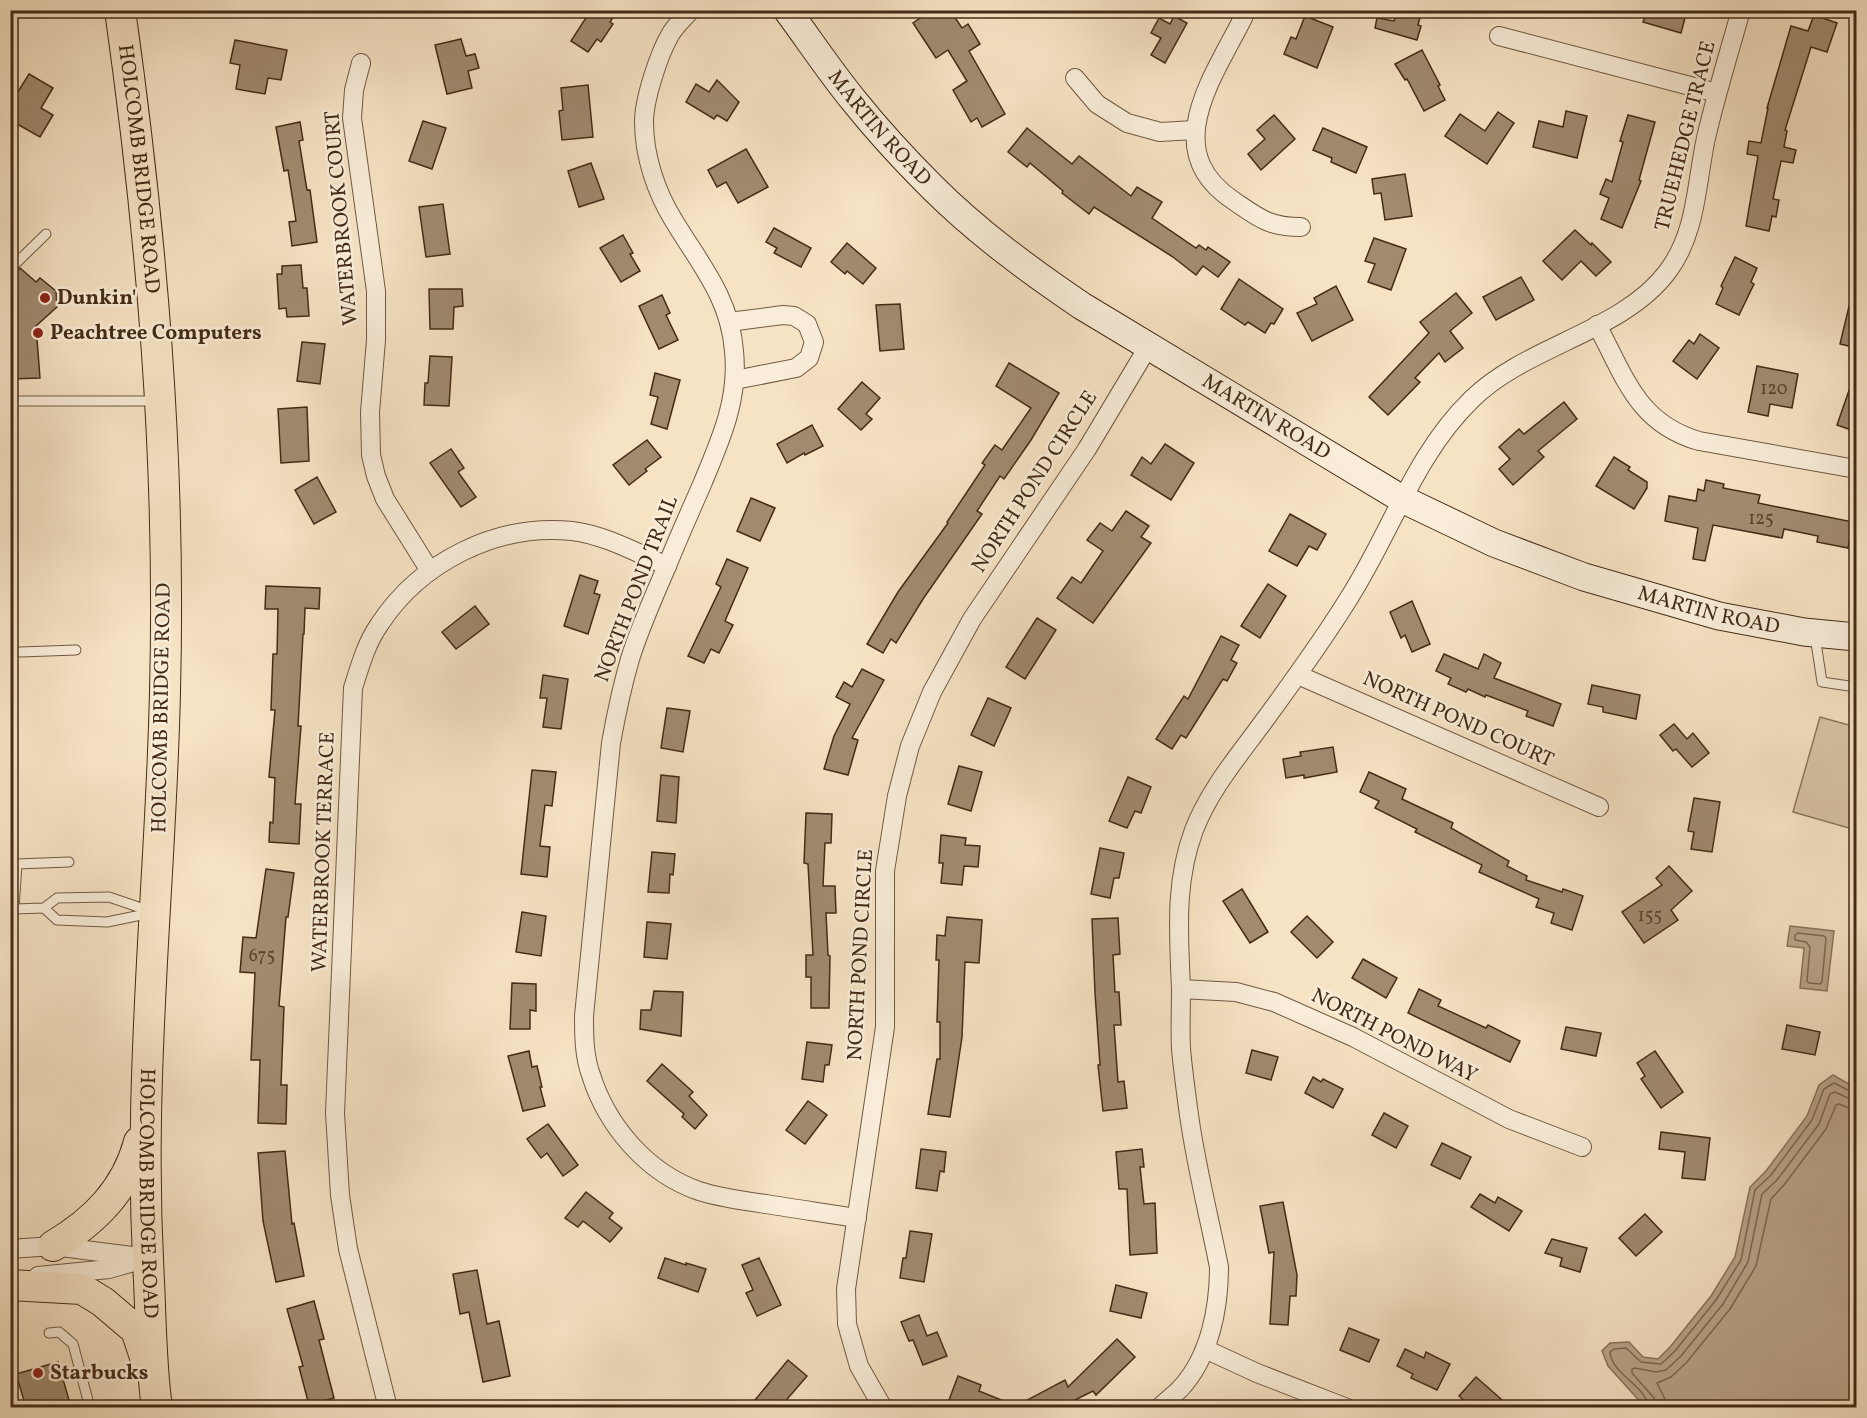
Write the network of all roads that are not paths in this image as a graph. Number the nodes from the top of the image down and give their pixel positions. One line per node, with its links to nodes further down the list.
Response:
1 (691, 10): 14 (street, NORTH POND TRAIL)
2 (787, 10): 16 (street, MARTIN ROAD)
3 (1245, 10): 10 (street)
4 (1741, 10): 9 (street, TRUEHEDGE TRACE)
5 (123, 18): 18 (main road, HOLCOMB BRIDGE ROAD)
6 (1499, 36): 9 (street)
7 (361, 63): 23 (street, WATERBROOK COURT)
8 (1075, 78): 10 (street)
9 (1717, 93): 15 (street, TRUEHEDGE TRACE)
10 (1195, 130): 11 (street)
11 (1300, 227)
12 (46, 234): 13 (lane)
13 (10, 269)
14 (729, 322): 17 (street, NORTH POND TRAIL); 17 (street)
15 (1597, 325): 20 (street); 21 (street, TRUEHEDGE TRACE)
16 (1148, 347): 21 (street, MARTIN ROAD); 38 (street, NORTH POND CIRCLE)
17 (735, 380): 22 (street, NORTH POND TRAIL)
18 (160, 401): 19 (lane); 34 (main road, HOLCOMB BRIDGE ROAD)
19 (10, 402)
20 (1857, 470)
21 (1402, 499): 24 (street, MARTIN ROAD); 28 (street)
22 (667, 566): 23 (street, WATERBROOK TERRACE); 38 (street, NORTH POND TRAIL)
23 (430, 571): 48 (street, WATERBROOK TERRACE)
24 (1814, 633): 25 (street, MARTIN ROAD); 29 (lane)
25 (1857, 637)
26 (76, 651): 27 (lane)
27 (20, 652)
28 (1298, 675): 30 (street, NORTH POND COURT); 35 (street)
29 (1857, 687)
30 (1599, 807)
31 (69, 862): 32 (lane)
32 (12, 909): 33 (lane)
33 (44, 909): 34 (lane); 34 (lane)
34 (155, 912): 36 (main road, HOLCOMB BRIDGE ROAD)
35 (1180, 989): 37 (street, NORTH POND WAY); 44 (street)
36 (146, 1118): 39 (main road); 41 (main road, HOLCOMB BRIDGE ROAD)
37 (1582, 1147)
38 (857, 1218): 46 (street, NORTH POND CIRCLE)
39 (53, 1246): 40 (street); 41 (street)
40 (10, 1249)
41 (148, 1258): 42 (street); 45 (main road, HOLCOMB BRIDGE ROAD)
42 (10, 1283): 45 (main road)
43 (50, 1333): 47 (lane)
44 (1205, 1349): 49 (street); 50 (street)
45 (155, 1393)
46 (880, 1406)
47 (90, 1407)
48 (388, 1407)
49 (1159, 1407)
50 (1347, 1407)

